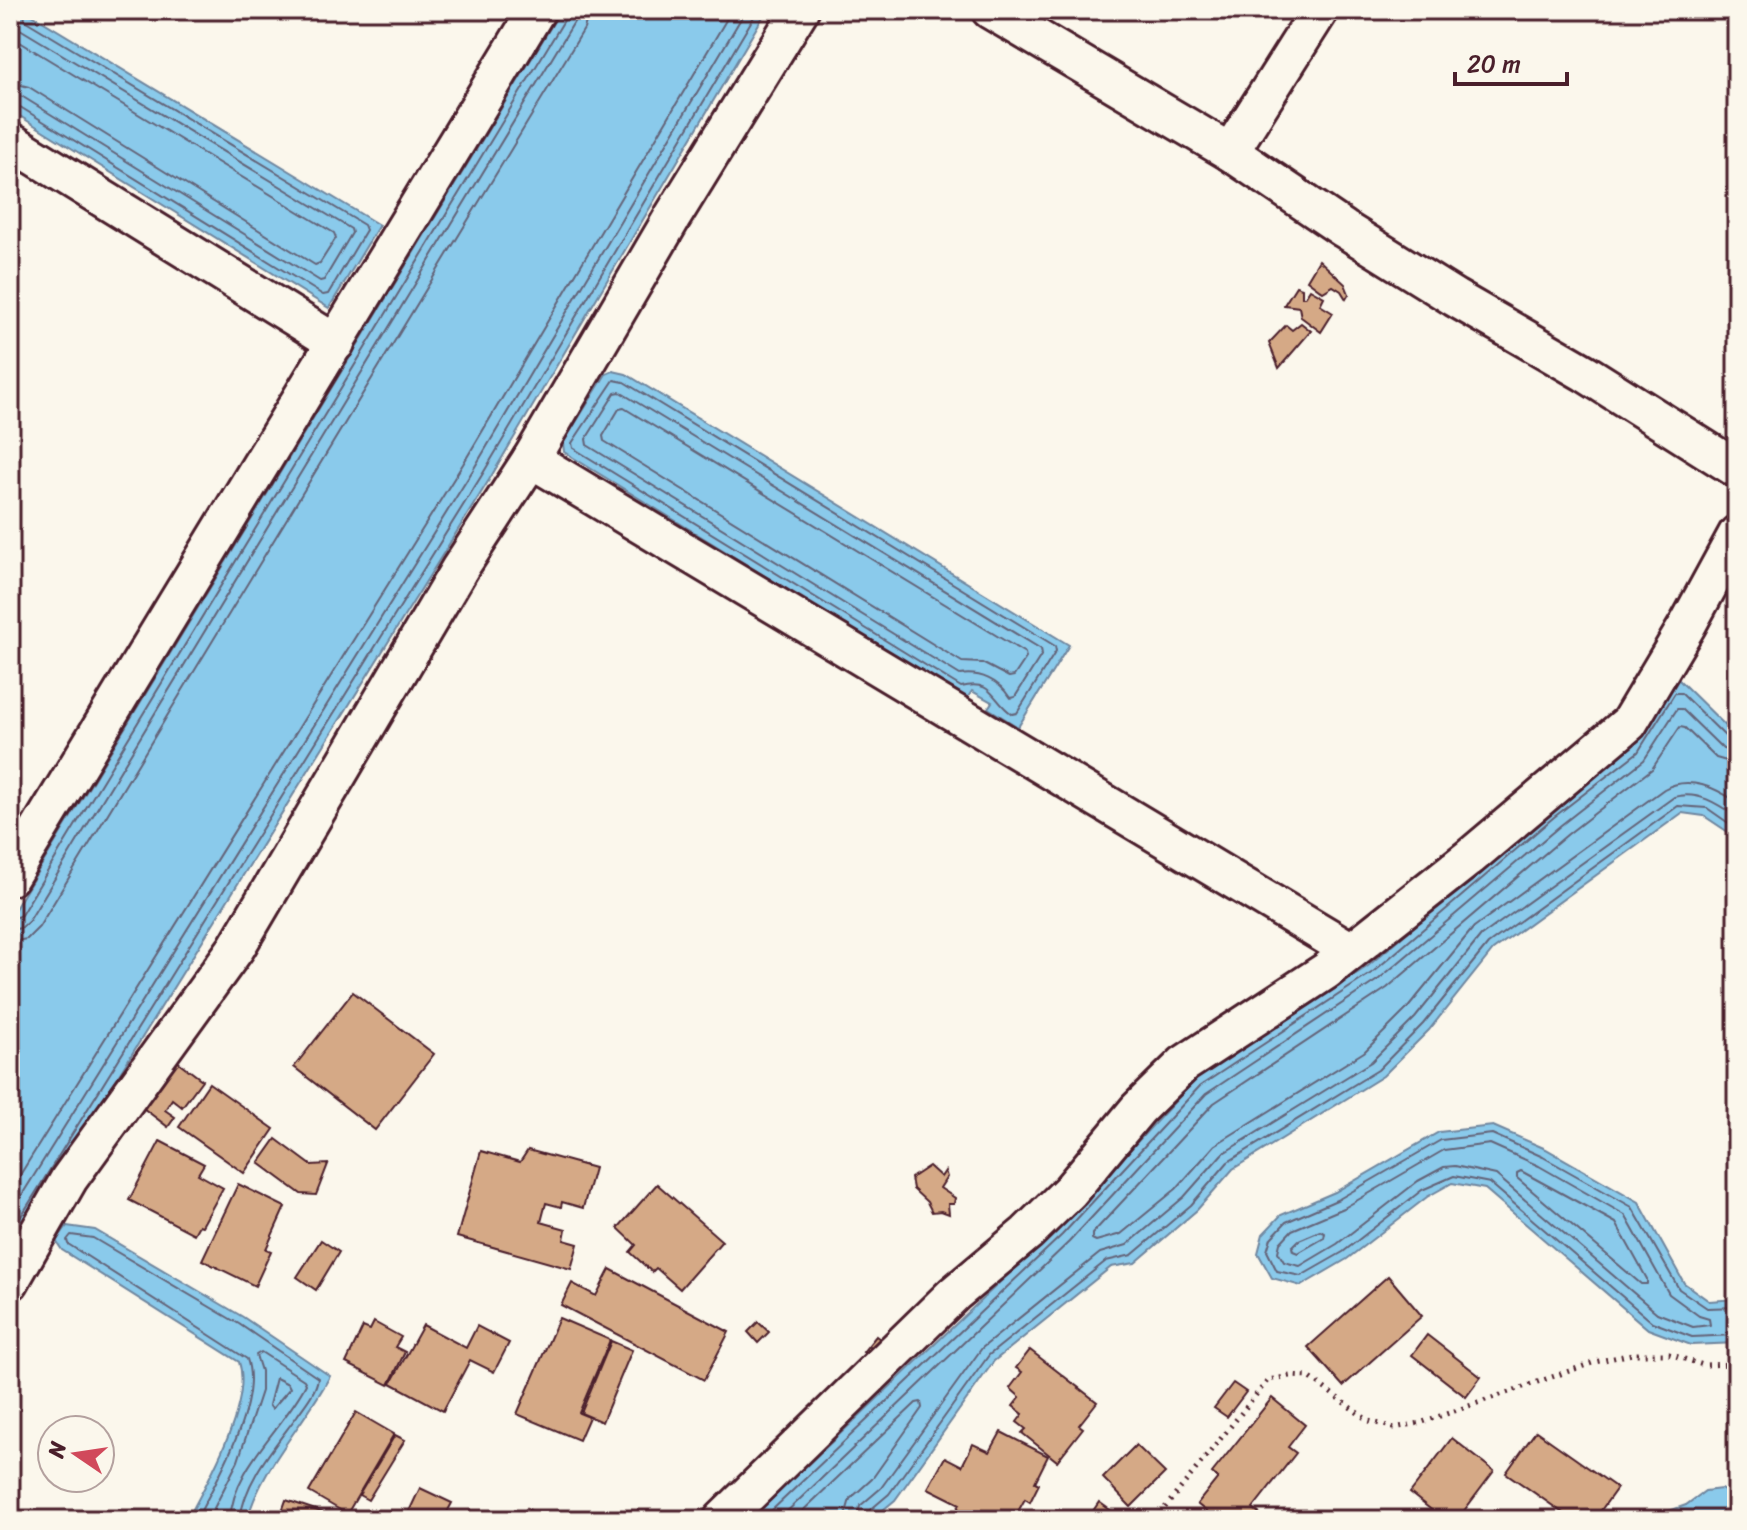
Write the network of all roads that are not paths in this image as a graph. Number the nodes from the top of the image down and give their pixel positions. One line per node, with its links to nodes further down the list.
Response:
1 (537, 10): 7 (street)
2 (800, 10): 8 (street)
3 (990, 10): 6 (street)
4 (1320, 10): 6 (street)
5 (10, 141): 7 (street)
6 (1230, 152): 9 (street)
7 (336, 343): 11 (street)
8 (531, 459): 12 (street); 13 (street)
9 (1737, 469)
10 (1737, 534): 12 (street)
11 (10, 877)
12 (1350, 950): 14 (street)
13 (10, 1282)
14 (722, 1520)

